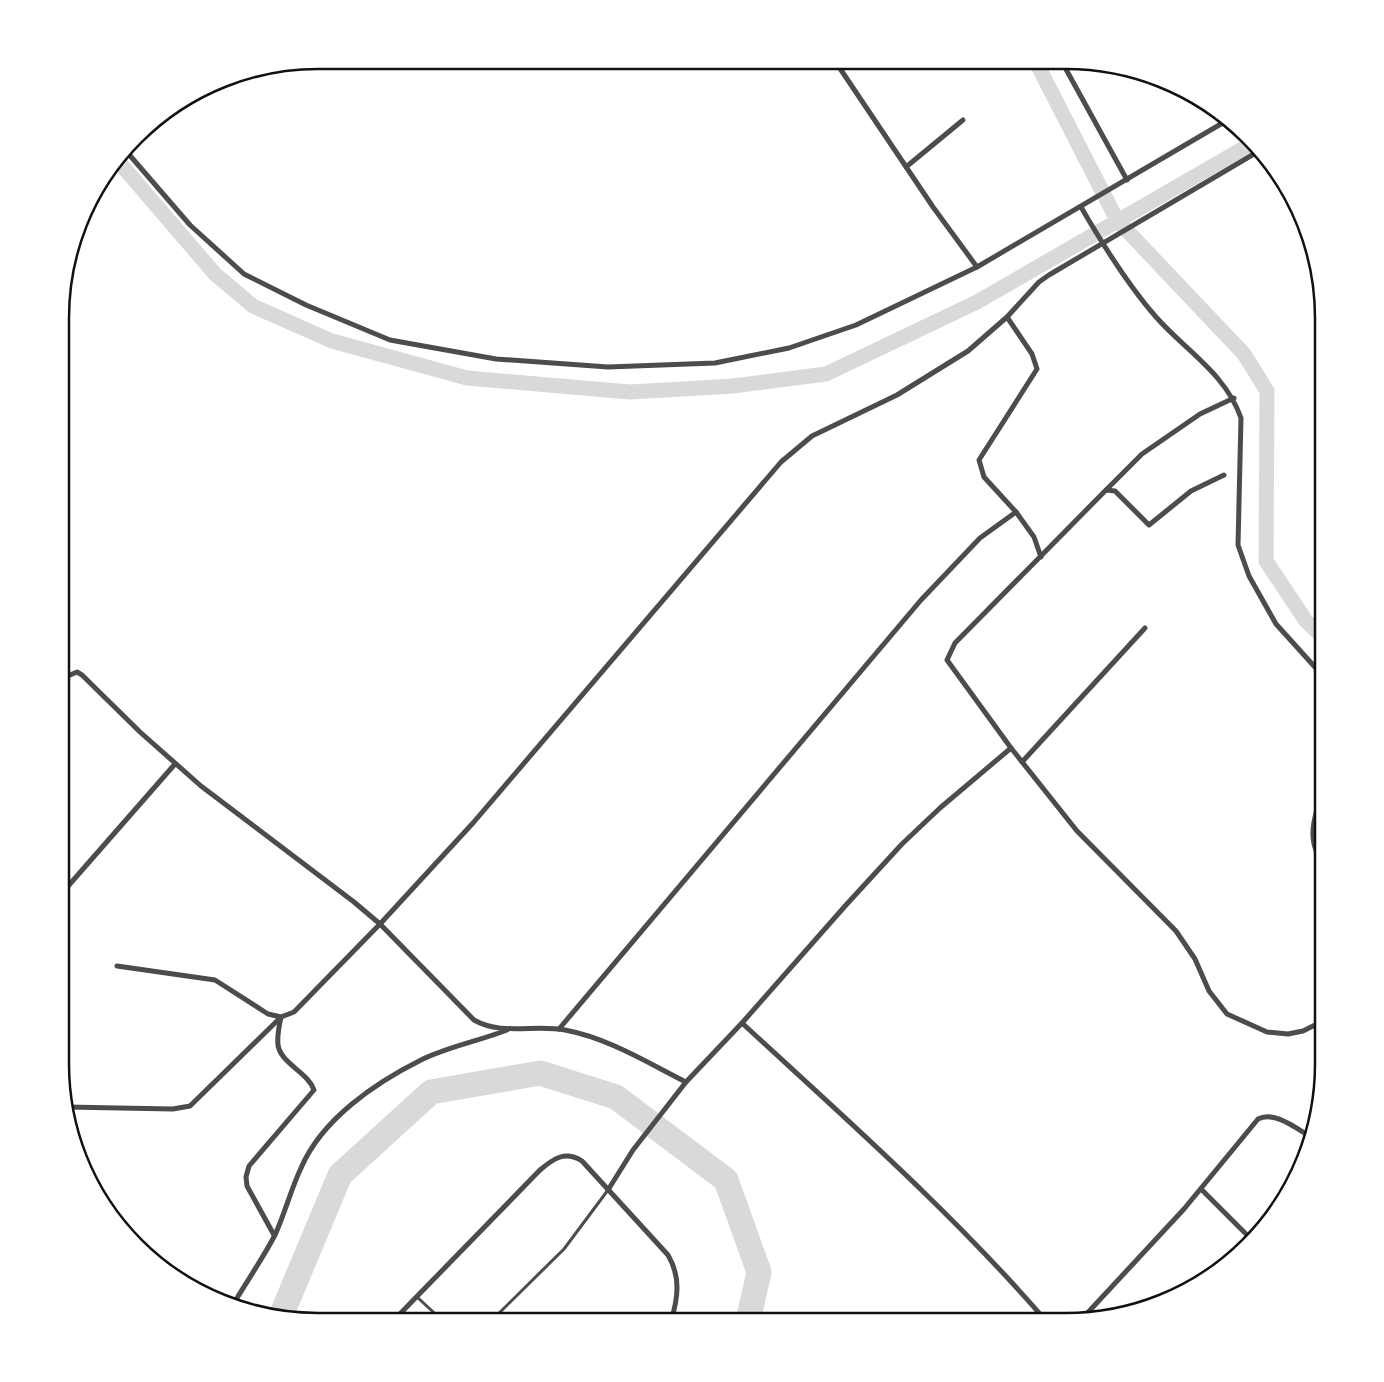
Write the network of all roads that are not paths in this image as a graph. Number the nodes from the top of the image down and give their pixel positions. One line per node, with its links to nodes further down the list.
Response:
1 (840, 69): 7 (street)
2 (1066, 69): 8 (street)
3 (962, 120): 7 (street)
4 (1222, 123): 8 (street)
5 (1253, 154): 10 (street)
6 (130, 155): 11 (street)
7 (906, 167): 11 (street)
8 (1127, 180): 9 (street)
9 (1081, 207): 10 (street); 11 (street)
10 (1101, 243): 12 (street); 13 (street)
11 (977, 267)
12 (1007, 317): 16 (street); 27 (street)
13 (1234, 398): 15 (street); 19 (street)
14 (1224, 475): 15 (street)
15 (1106, 490): 17 (street)
16 (1016, 512): 17 (street); 33 (street)
17 (1041, 557): 21 (street)
18 (1145, 628): 22 (street)
19 (1315, 666)
20 (69, 675): 23 (street)
21 (1011, 748): 22 (street); 30 (street)
22 (1022, 762): 31 (street)
23 (175, 764): 26 (street); 27 (street)
24 (1315, 816): 25 (street)
25 (1315, 847)
26 (69, 885)
27 (380, 924): 29 (street); 32 (street)
28 (117, 966): 29 (street)
29 (281, 1018): 35 (street); 39 (street)
30 (742, 1023): 34 (street); 48 (street)
31 (1315, 1025)
32 (510, 1029): 33 (street); 39 (street)
33 (559, 1029): 34 (street)
34 (686, 1082): 38 (street)
35 (73, 1107)
36 (1305, 1134): 37 (street)
37 (1201, 1189): 40 (street); 43 (street)
38 (608, 1190): 41 (street); 46 (lane); 47 (street)
39 (274, 1235): 42 (street)
40 (1247, 1235)
41 (417, 1297): 44 (street); 45 (lane)
42 (236, 1299)
43 (1089, 1312)
44 (402, 1313)
45 (434, 1313)
46 (500, 1313)
47 (673, 1313)
48 (1038, 1313)

